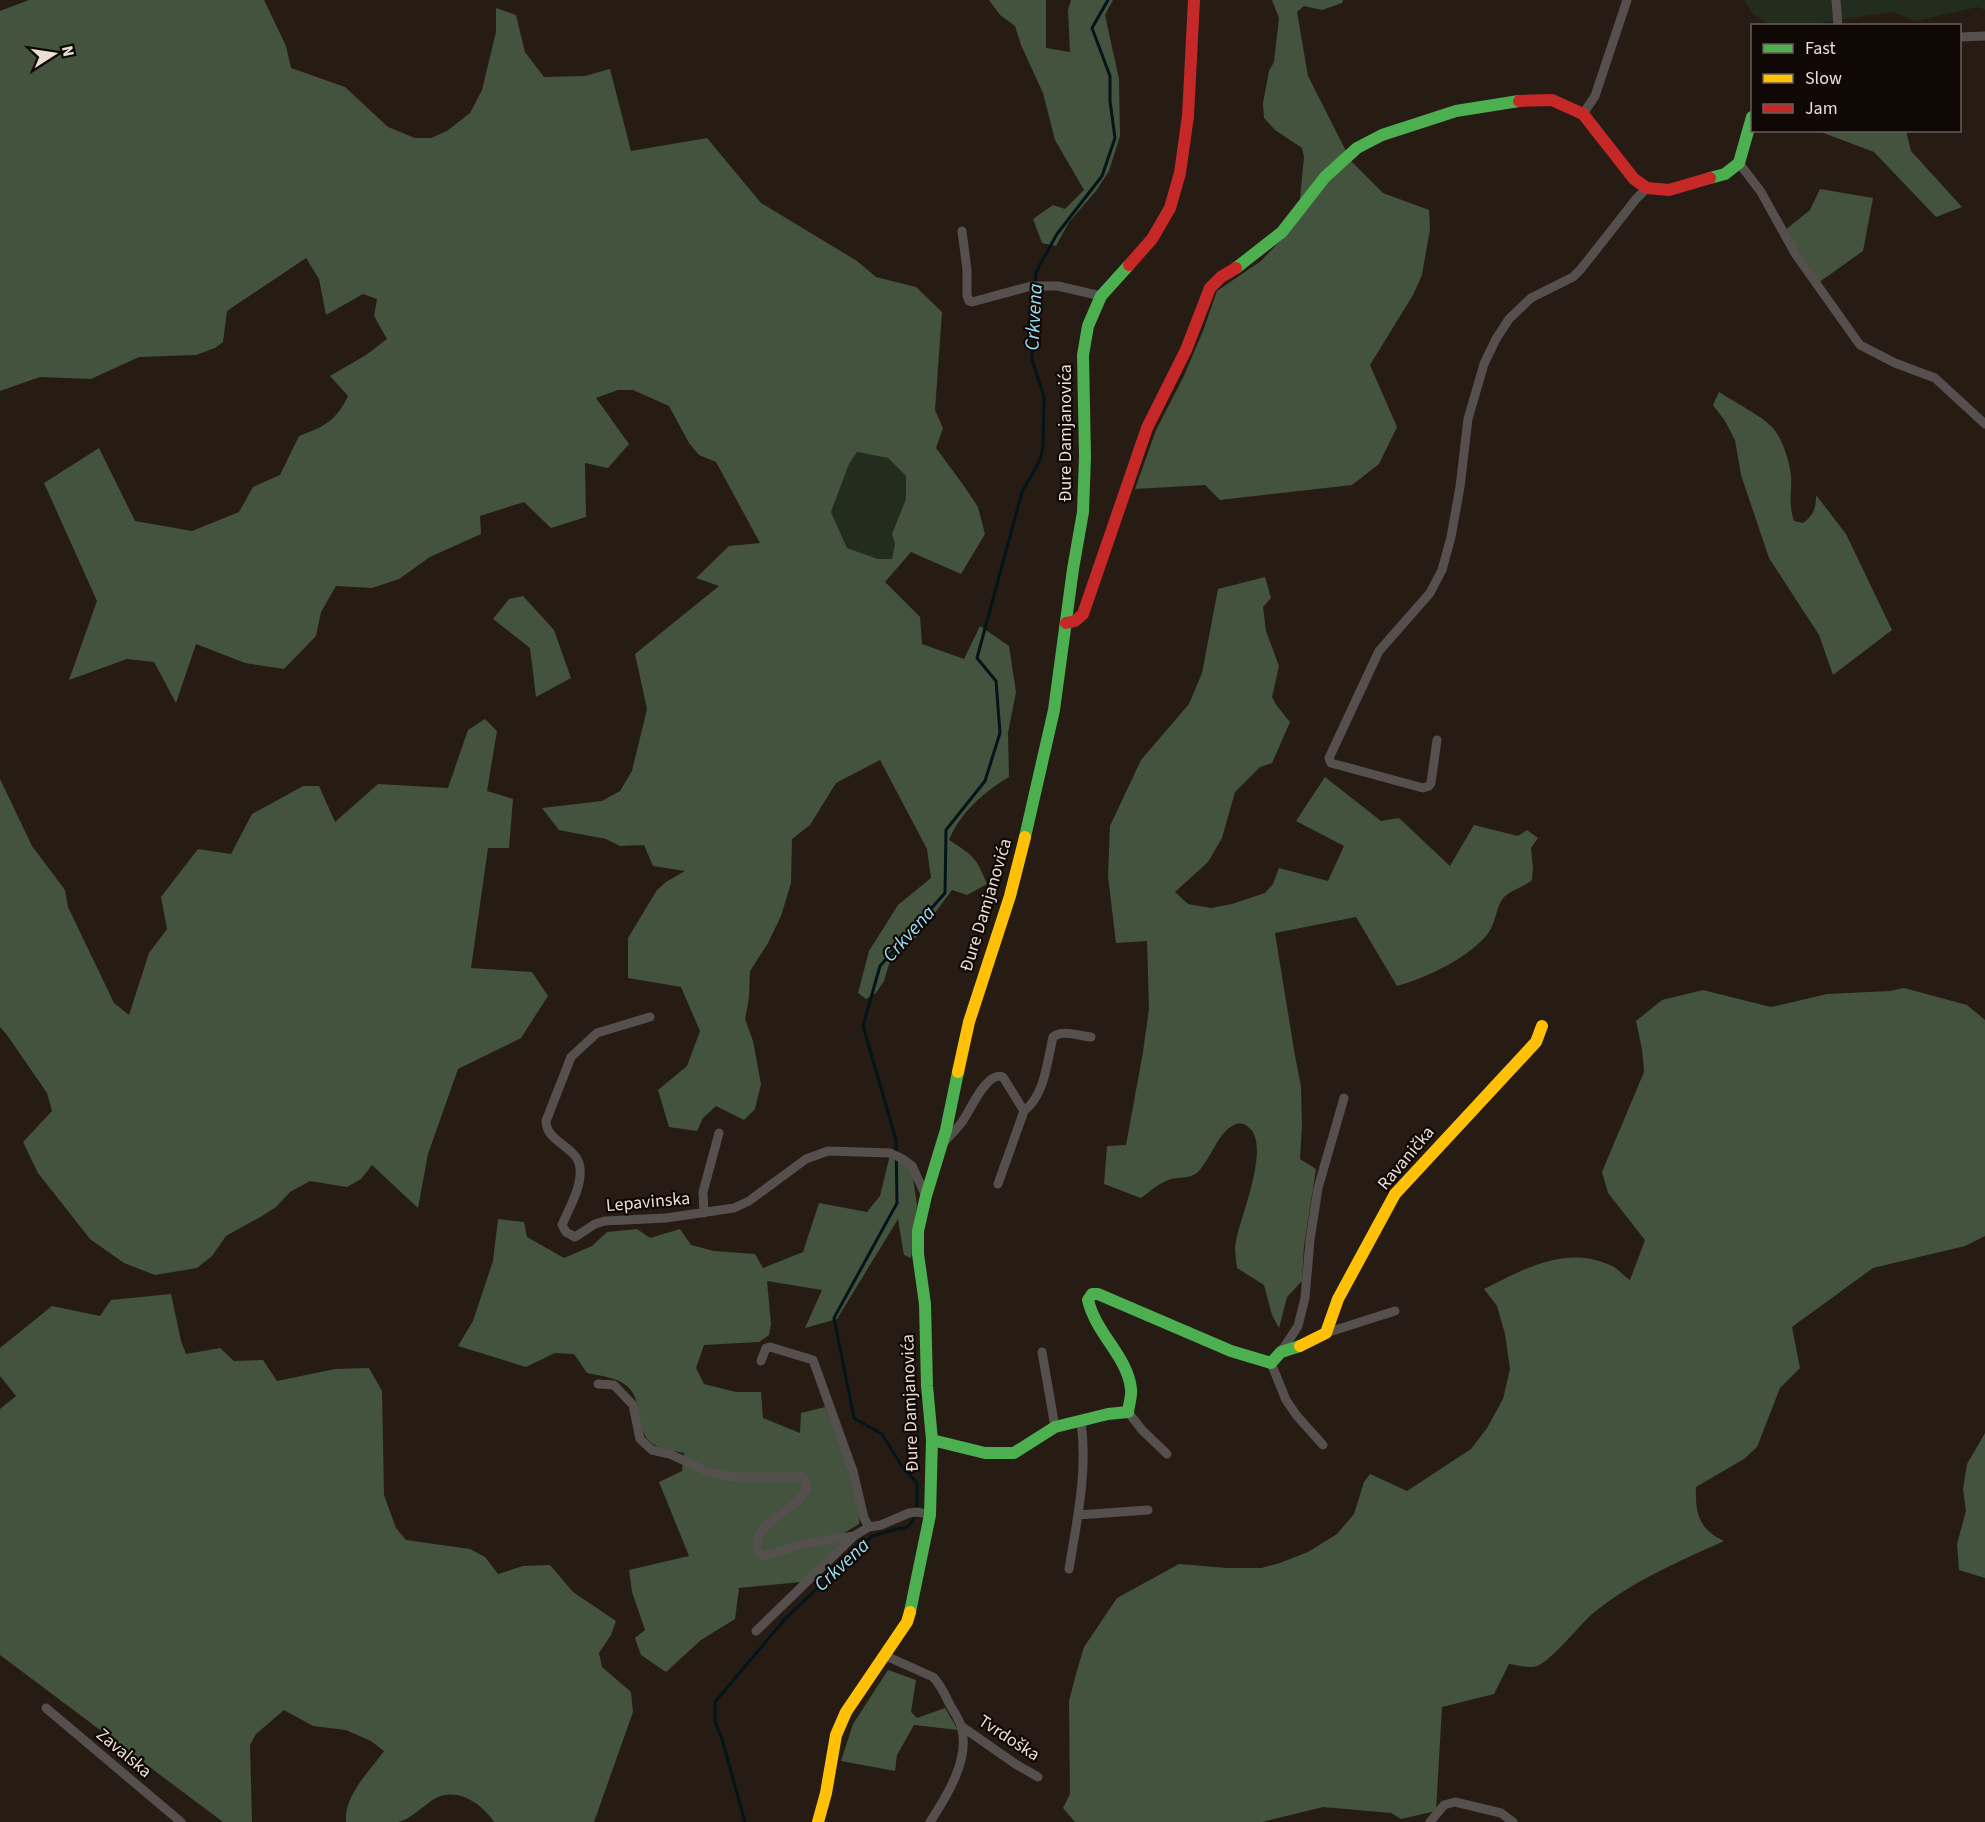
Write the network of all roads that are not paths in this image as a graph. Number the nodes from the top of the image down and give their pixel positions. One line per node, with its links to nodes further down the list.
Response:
1 (1194, 0): 12 (street, Đure Damjanovića)
2 (1627, 0): 7 (street)
3 (1836, 0): 4 (street)
4 (1838, 24)
5 (1985, 36): 6 (street)
6 (1961, 37)
7 (1583, 114): 10 (street); 14 (street)
8 (1751, 120): 9 (street)
9 (1738, 163): 10 (street); 13 (street)
10 (1647, 188): 15 (street)
11 (962, 231): 12 (street)
12 (1101, 296): 14 (street, Đure Damjanovića)
13 (1985, 424)
14 (1066, 623): 22 (street, Đure Damjanovića)
15 (1437, 740)
16 (650, 1017): 25 (street, Lepavinska)
17 (1542, 1026): 27 (street, Ravanička)
18 (1091, 1037): 20 (street)
19 (1344, 1098): 29 (street)
20 (1024, 1111): 22 (street); 23 (street)
21 (719, 1133): 25 (street, Lepavinska)
22 (942, 1143): 24 (street, Đure Damjanovića)
23 (998, 1184)
24 (926, 1196): 25 (street, Lepavinska); 36 (street, Đure Damjanovića)
25 (704, 1213)
26 (1395, 1311): 27 (street)
27 (1326, 1333): 29 (street)
28 (1042, 1352): 35 (street)
29 (1281, 1352): 31 (street)
30 (761, 1361): 42 (street)
31 (1271, 1363): 33 (street); 37 (street)
32 (598, 1384): 43 (street)
33 (1128, 1412): 34 (street); 38 (street)
34 (1081, 1422): 35 (street); 41 (street)
35 (1055, 1427): 36 (street)
36 (932, 1440): 40 (street, Đure Damjanovića)
37 (1323, 1445)
38 (1167, 1454)
39 (1148, 1510): 41 (street)
40 (920, 1513): 42 (street); 46 (street, Đure Damjanovića)
41 (1078, 1515): 44 (street)
42 (868, 1527): 43 (street)
43 (854, 1536): 45 (street)
44 (1069, 1569)
45 (756, 1631)
46 (886, 1656): 48 (street, Tvrdoška); 51 (street, Đure Damjanovića)
47 (46, 1708): 50 (street, Zavalska)
48 (961, 1726): 49 (street, Tvrdoška); 52 (street, Tvrdoška)
49 (1038, 1777)
50 (181, 1822)
51 (818, 1822)
52 (930, 1822)
53 (1430, 1822): 54 (street)
54 (1513, 1822)

